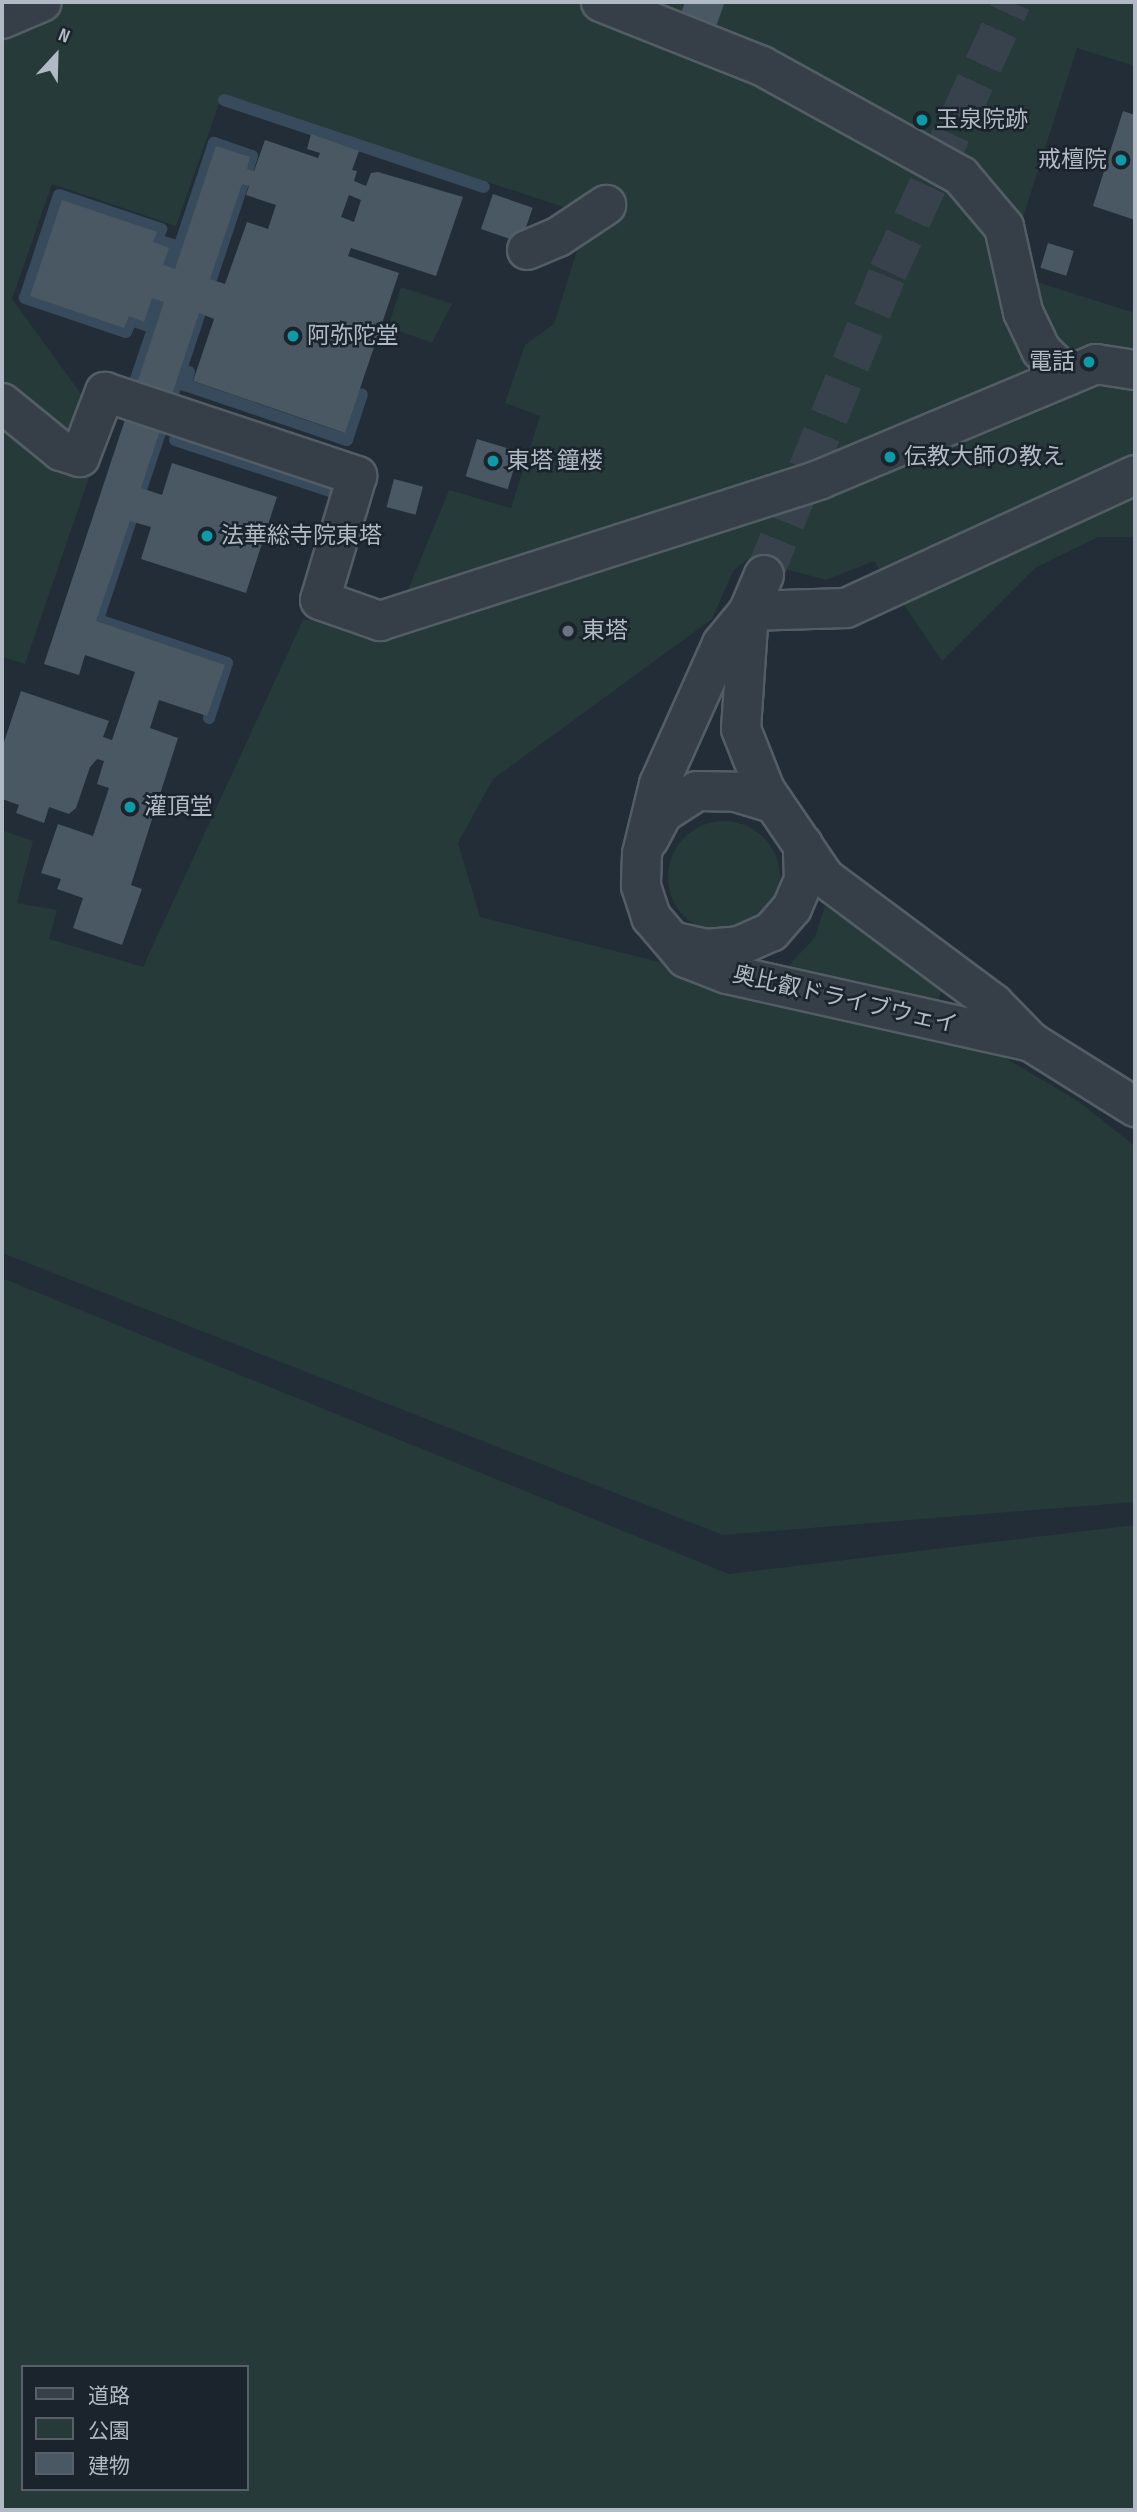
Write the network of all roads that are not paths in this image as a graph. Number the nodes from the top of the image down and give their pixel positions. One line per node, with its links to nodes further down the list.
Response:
1 (42, 2): 3 (street)
2 (601, 2): 7 (street)
3 (2, 19)
4 (606, 205): 5 (street)
5 (527, 250)
6 (1135, 370): 7 (street)
7 (1067, 376): 8 (street)
8 (9, 415)
9 (1135, 475): 11 (street)
10 (764, 575): 11 (street, 奥比叡ドライブウェイ)
11 (749, 611): 12 (street, 奥比叡ドライブウェイ); 14 (street, 奥比叡ドライブウェイ)
12 (773, 803): 13 (street, 奥比叡ドライブウェイ); 14 (street, 奥比叡ドライブウェイ)
13 (803, 844): 15 (street, 奥比叡ドライブウェイ); 16 (street, 奥比叡ドライブウェイ)
14 (642, 854): 15 (street, 奥比叡ドライブウェイ)
15 (667, 940): 16 (street, 奥比叡ドライブウェイ)
16 (1031, 1042): 17 (street, 奥比叡ドライブウェイ)
17 (1135, 1107)

